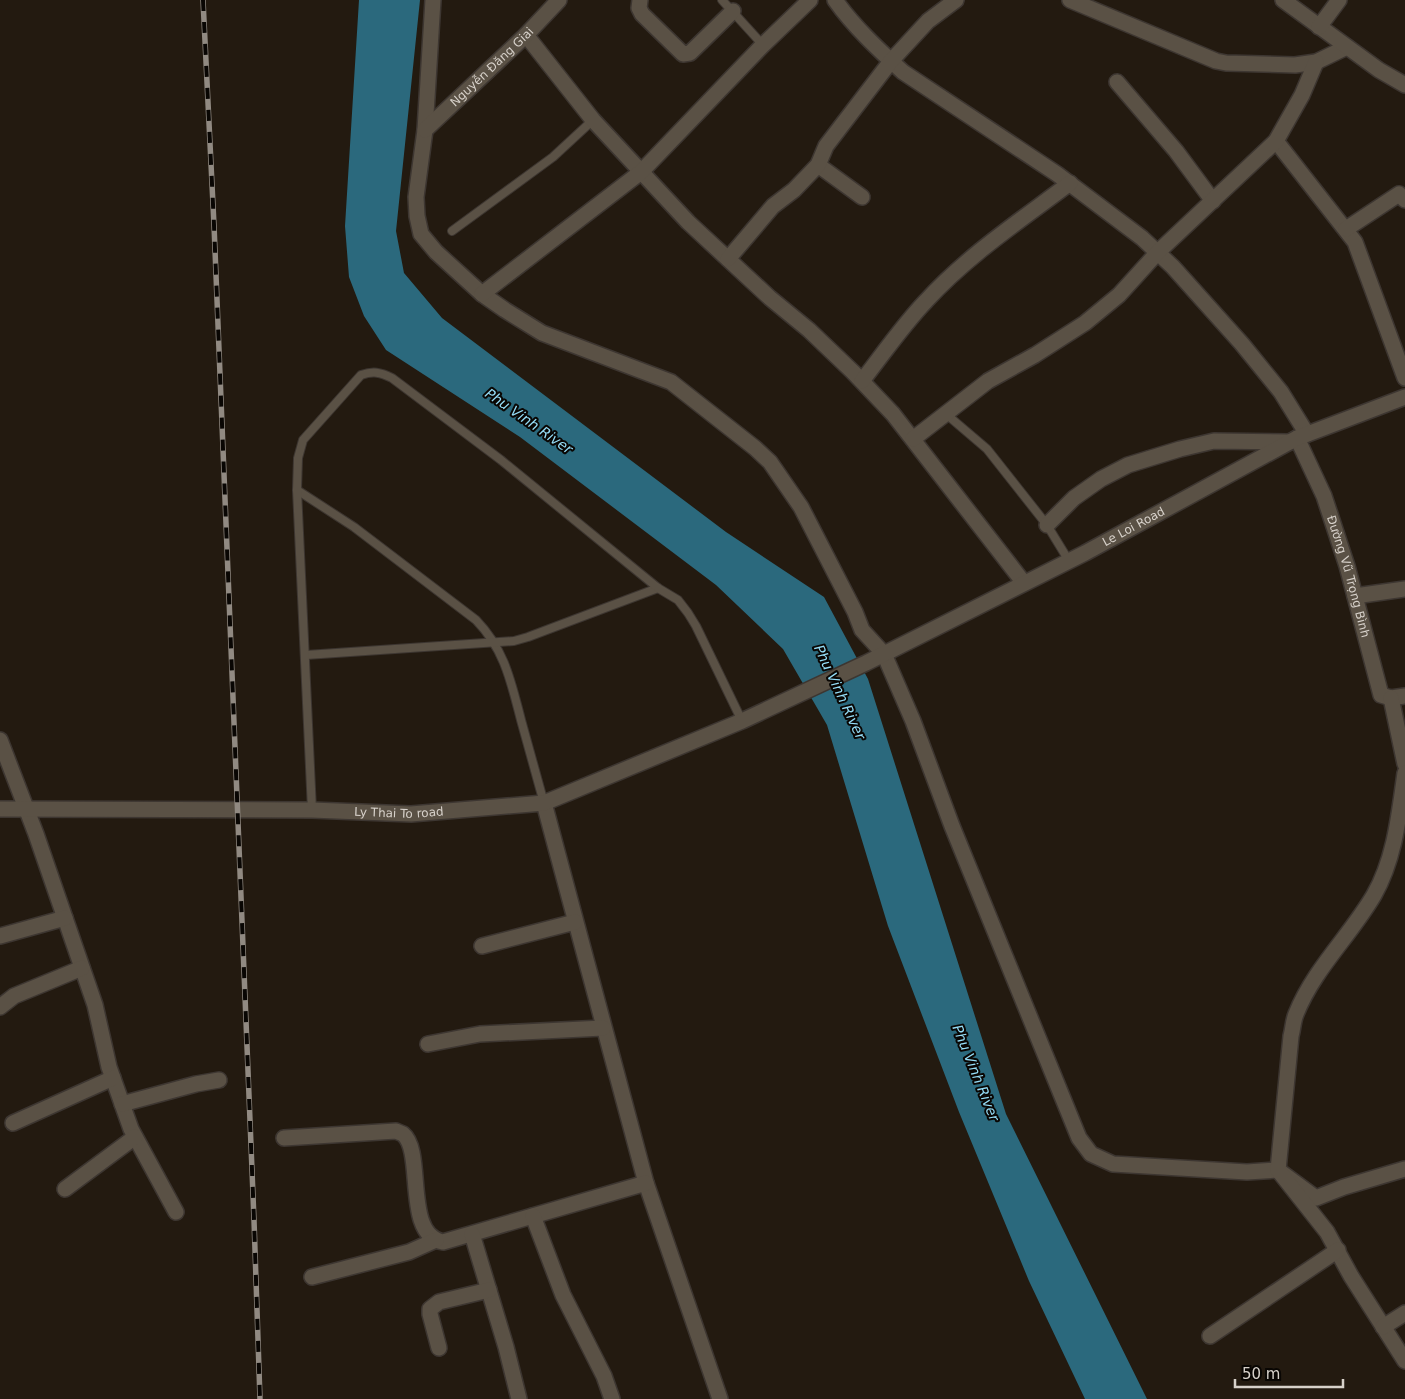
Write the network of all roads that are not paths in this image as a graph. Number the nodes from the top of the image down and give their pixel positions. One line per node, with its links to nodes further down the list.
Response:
1 (433, 0): 21 (street)
2 (559, 0): 13 (street, Nguyễn Đăng Giai)
3 (640, 0): 11 (street)
4 (722, 0): 11 (lane)
5 (810, 0): 14 (street)
6 (835, 0): 16 (street, Đường Vũ Trọng Bình)
7 (956, 0): 16 (street)
8 (1070, 0): 17 (street)
9 (1283, 0): 12 (street)
10 (1339, 0): 12 (street)
11 (733, 11): 14 (lane)
12 (1319, 27): 15 (street)
13 (526, 35): 20 (street); 21 (street, Nguyễn Đăng Giai)
14 (763, 45): 24 (street)
15 (1347, 47): 17 (street); 19 (street)
16 (891, 61): 23 (street); 25 (street, Đường Vũ Trọng Bình)
17 (1316, 62): 22 (street)
18 (1117, 82): 28 (street)
19 (1405, 85)
20 (593, 120): 24 (street); 30 (lane)
21 (425, 130): 33 (street)
22 (1276, 141): 28 (street); 29 (street)
23 (818, 165): 26 (street); 32 (street)
24 (641, 172): 32 (street); 33 (street)
25 (1070, 183): 31 (street, Đường Vũ Trọng Bình); 35 (street)
26 (862, 197)
27 (1405, 200): 29 (street)
28 (1213, 201): 31 (street)
29 (1346, 230): 34 (street)
30 (452, 231)
31 (1158, 252): 37 (street); 38 (street, Đường Vũ Trọng Bình)
32 (728, 259): 35 (street)
33 (482, 294): 48 (street)
34 (1405, 378)
35 (862, 381): 39 (street)
36 (1405, 397): 38 (street, Le Loi Road)
37 (946, 414): 39 (street); 41 (lane)
38 (1298, 438): 41 (street); 42 (street, Le Loi Road); 46 (street, Đường Vũ Trọng Bình)
39 (913, 439): 43 (street)
40 (297, 490): 44 (lane); 47 (lane); 49 (lane)
41 (1047, 525): 42 (lane)
42 (1069, 561): 43 (street, Le Loi Road)
43 (1024, 583): 48 (street, Le Loi Road)
44 (658, 588): 47 (lane); 52 (lane)
45 (1405, 589): 46 (street)
46 (1355, 596): 50 (street, Đường Vũ Trọng Bình)
47 (495, 643): 49 (lane); 56 (lane)
48 (884, 654): 51 (street, Le Loi Road); 76 (street)
49 (306, 655): 59 (lane)
50 (1398, 697): 54 (street)
51 (777, 705): 52 (street, Ly Thai To road)
52 (742, 721): 56 (street, Ly Thai To road)
53 (0, 740): 58 (street)
54 (1405, 764)
55 (1405, 774): 60 (street)
56 (544, 802): 59 (street, Ly Thai To road); 62 (street)
57 (0, 809): 58 (street, Ly Thai To road)
58 (26, 810): 59 (street, Ly Thai To road); 61 (street)
59 (312, 810)
60 (1400, 835): 76 (street)
61 (65, 918): 63 (street); 65 (street)
62 (575, 922): 64 (street); 67 (street)
63 (0, 936)
64 (482, 946)
65 (82, 968): 66 (street); 69 (street)
66 (0, 1007)
67 (603, 1028): 68 (street); 77 (street)
68 (428, 1044)
69 (113, 1078): 71 (street); 72 (street)
70 (219, 1080): 71 (street)
71 (122, 1104): 73 (street)
72 (13, 1123)
73 (135, 1137): 78 (street); 79 (street)
74 (284, 1138): 82 (street)
75 (1405, 1169): 76 (street)
76 (1278, 1170): 83 (street)
77 (646, 1183): 80 (street); 93 (street)
78 (65, 1189)
79 (176, 1212)
80 (534, 1216): 81 (street); 92 (street)
81 (472, 1234): 82 (street); 85 (street)
82 (436, 1240): 84 (street)
83 (1338, 1250): 87 (street); 88 (street)
84 (312, 1277)
85 (489, 1290): 89 (street); 91 (street)
86 (1405, 1313): 87 (street)
87 (1383, 1327): 90 (street)
88 (1210, 1336)
89 (439, 1348)
90 (1405, 1361)
91 (519, 1399)
92 (612, 1399)
93 (720, 1399)

